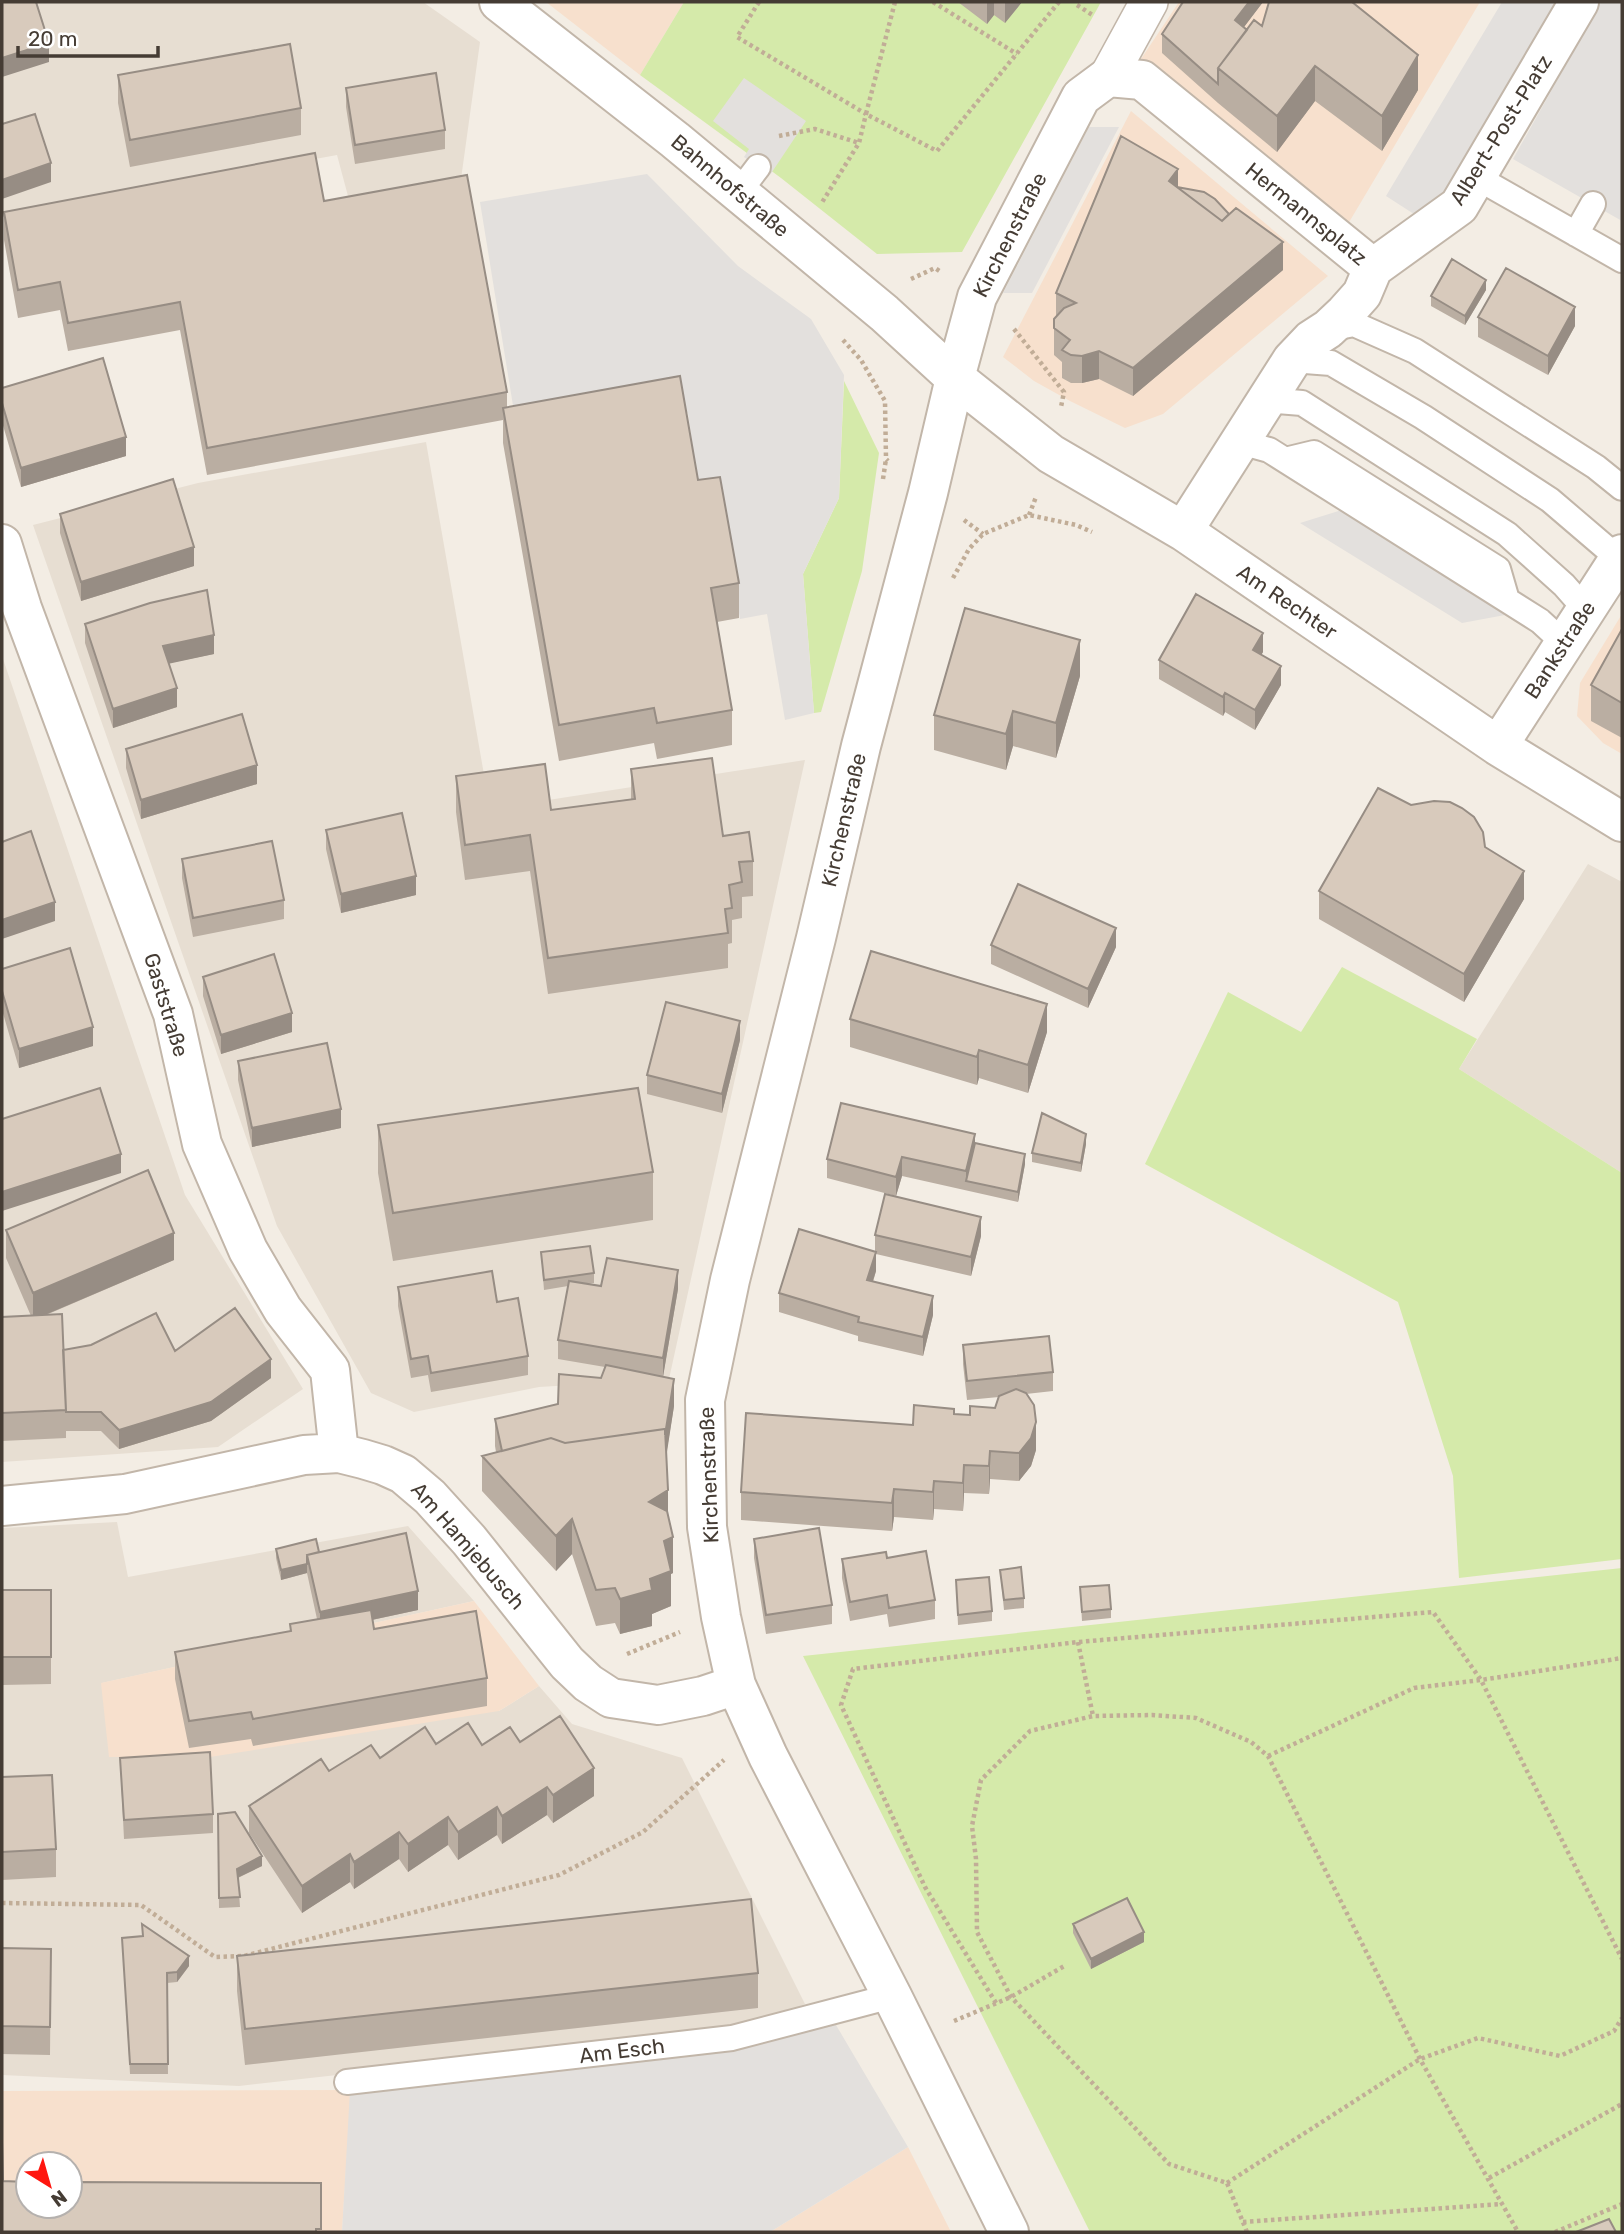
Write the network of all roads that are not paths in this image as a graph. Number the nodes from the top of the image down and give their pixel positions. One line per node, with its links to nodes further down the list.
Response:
1 (499, 2): 12 (street, Bahnhofstraße)
2 (1149, 2): 4 (street, Kirchenstraße)
3 (1579, 2): 5 (street, Albert-Post-Platz)
4 (1108, 77): 9 (street, Hermannsplatz); 12 (street, Kirchenstraße)
5 (1476, 177): 7 (lane); 9 (street, Albert-Post-Platz)
6 (1593, 204): 7 (lane)
7 (1576, 234): 8 (lane)
8 (1622, 260)
9 (1373, 268): 10 (street, Hermannsplatz)
10 (1328, 329): 11 (street, Hermannsplatz); 15 (lane)
11 (1292, 360): 13 (street, Hermannsplatz); 18 (lane)
12 (955, 378): 16 (street, Am Rechter); 26 (street, Kirchenstraße)
13 (1265, 400): 14 (street, Hermannsplatz); 19 (lane)
14 (1240, 442): 16 (street, Hermannsplatz); 21 (lane)
15 (1622, 488)
16 (1183, 531): 22 (street, Am Rechter)
17 (2, 544): 20 (street, Gaststraße)
18 (1621, 556): 19 (street, Bankstraße)
19 (1586, 610): 21 (street, Bankstraße)
20 (12, 611): 24 (street, Gaststraße)
21 (1565, 644): 22 (street, Bankstraße)
22 (1497, 746): 23 (street, Am Rechter)
23 (1622, 822)
24 (339, 1453): 25 (street, Am Hamjebusch); 26 (street, Am Hamjebusch)
25 (2, 1506)
26 (736, 1685): 27 (street)
27 (892, 1996): 28 (lane, Am Esch); 29 (street)
28 (347, 2082)
29 (1009, 2232)

